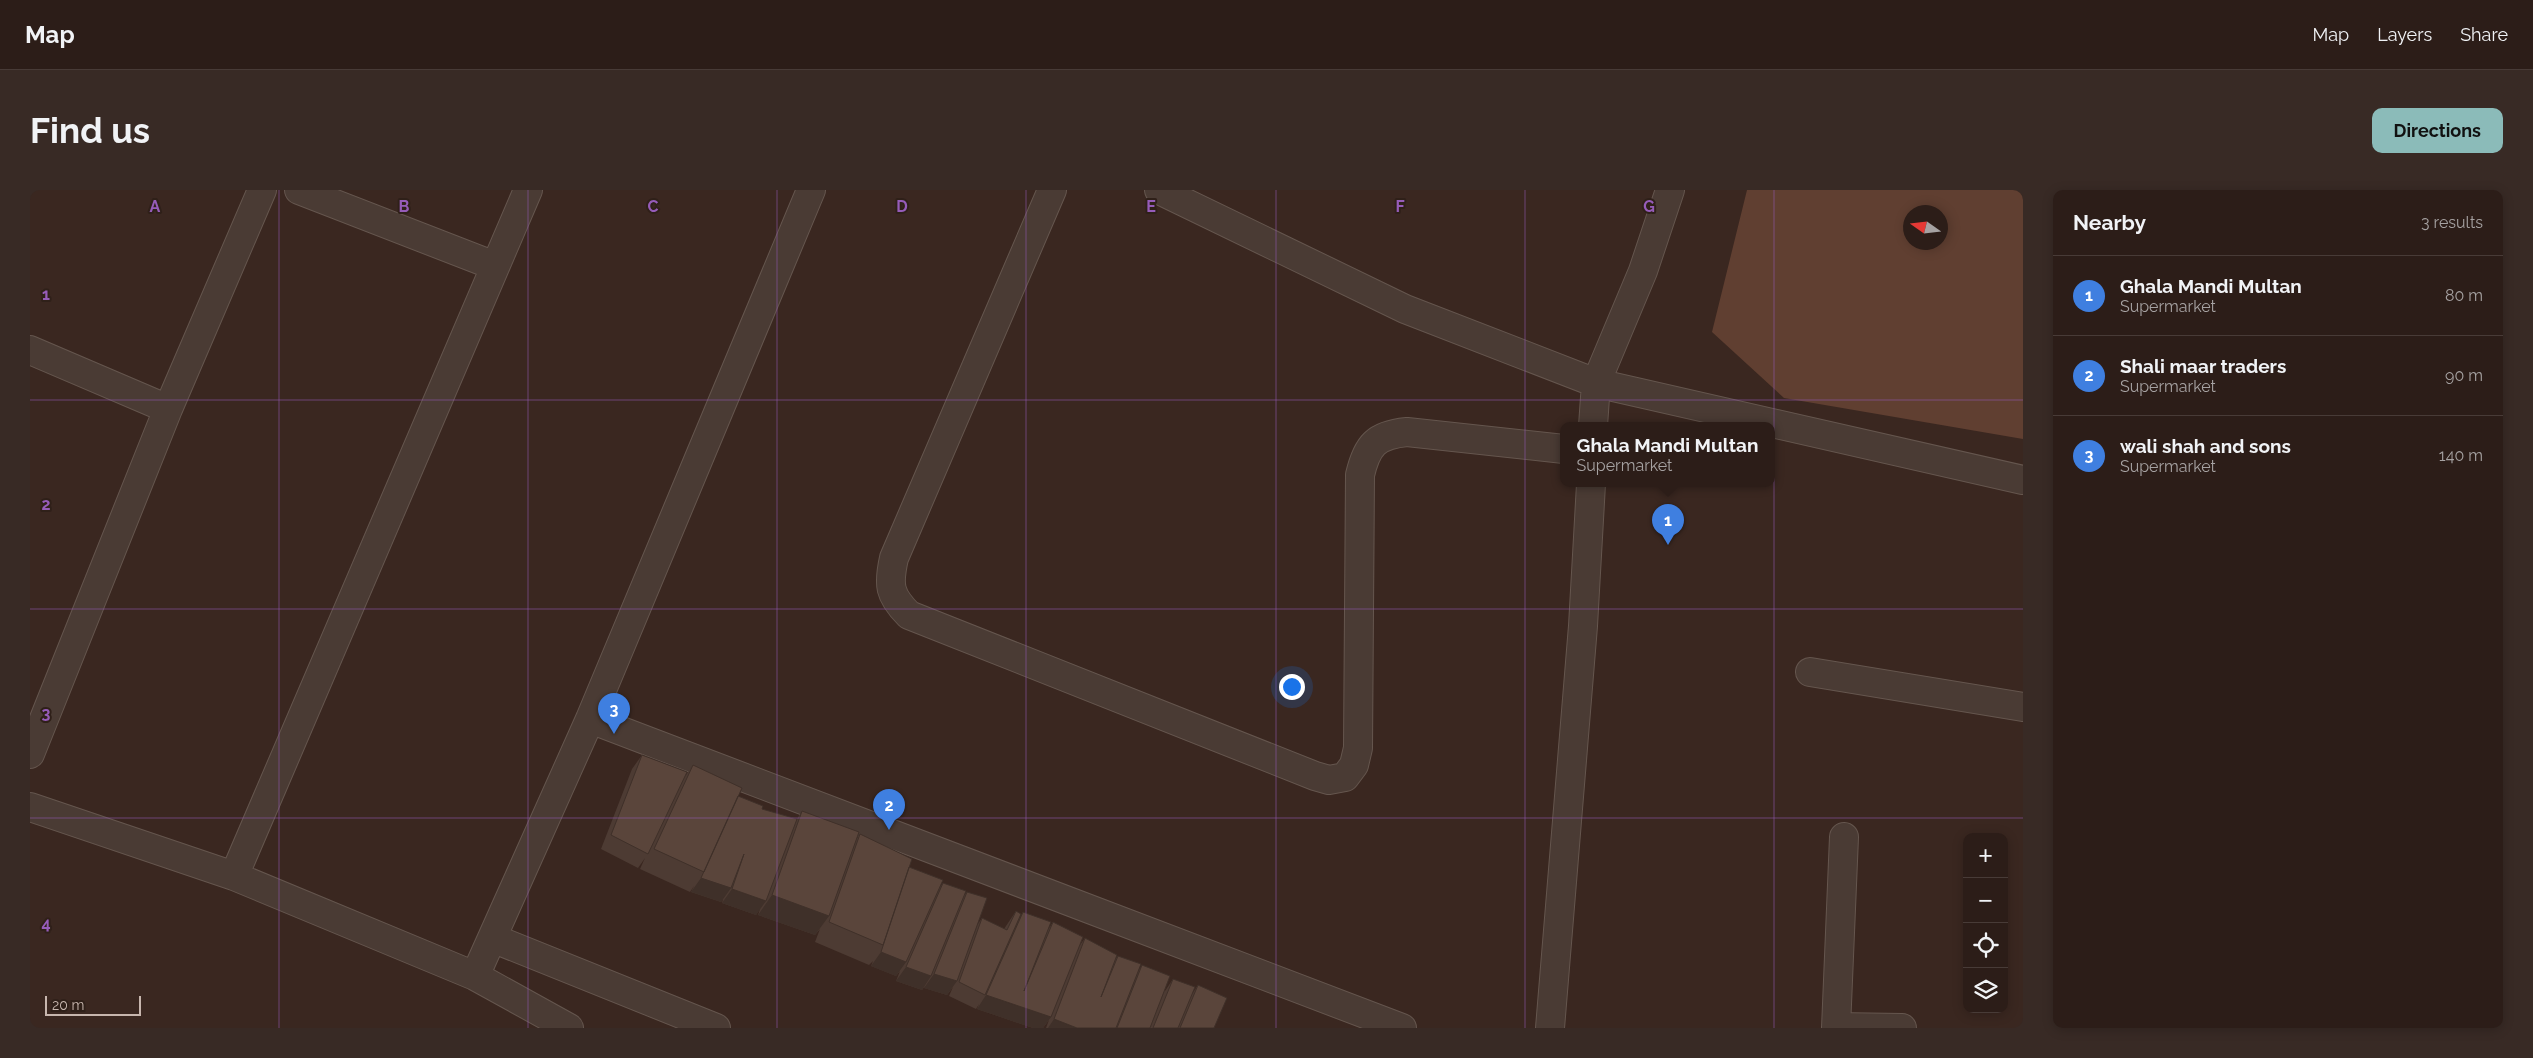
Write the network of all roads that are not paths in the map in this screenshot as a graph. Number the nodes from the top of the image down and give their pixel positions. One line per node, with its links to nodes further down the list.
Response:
1 (262, 190): 11 (street)
2 (300, 190): 8 (street)
3 (528, 190): 8 (street)
4 (811, 190): 20 (street)
5 (1052, 190): 15 (street)
6 (1159, 190): 10 (street)
7 (1670, 190): 10 (street)
8 (495, 266): 24 (street)
9 (30, 350): 11 (street)
10 (1596, 383): 12 (street); 13 (street)
11 (168, 409): 21 (street)
12 (1594, 422)
13 (1768, 422)
14 (1775, 424): 16 (street)
15 (1560, 449)
16 (2023, 480)
17 (1590, 487): 31 (street)
18 (1810, 672): 19 (street)
19 (2023, 707)
20 (590, 719): 25 (street); 30 (street)
21 (30, 754)
22 (30, 807): 24 (street)
23 (1844, 837): 27 (street)
24 (234, 876): 26 (street)
25 (492, 938): 26 (street); 29 (street)
26 (475, 976): 28 (street)
27 (1836, 1027): 32 (street)
28 (569, 1028)
29 (716, 1028)
30 (1402, 1028)
31 (1550, 1028)
32 (1902, 1028)

